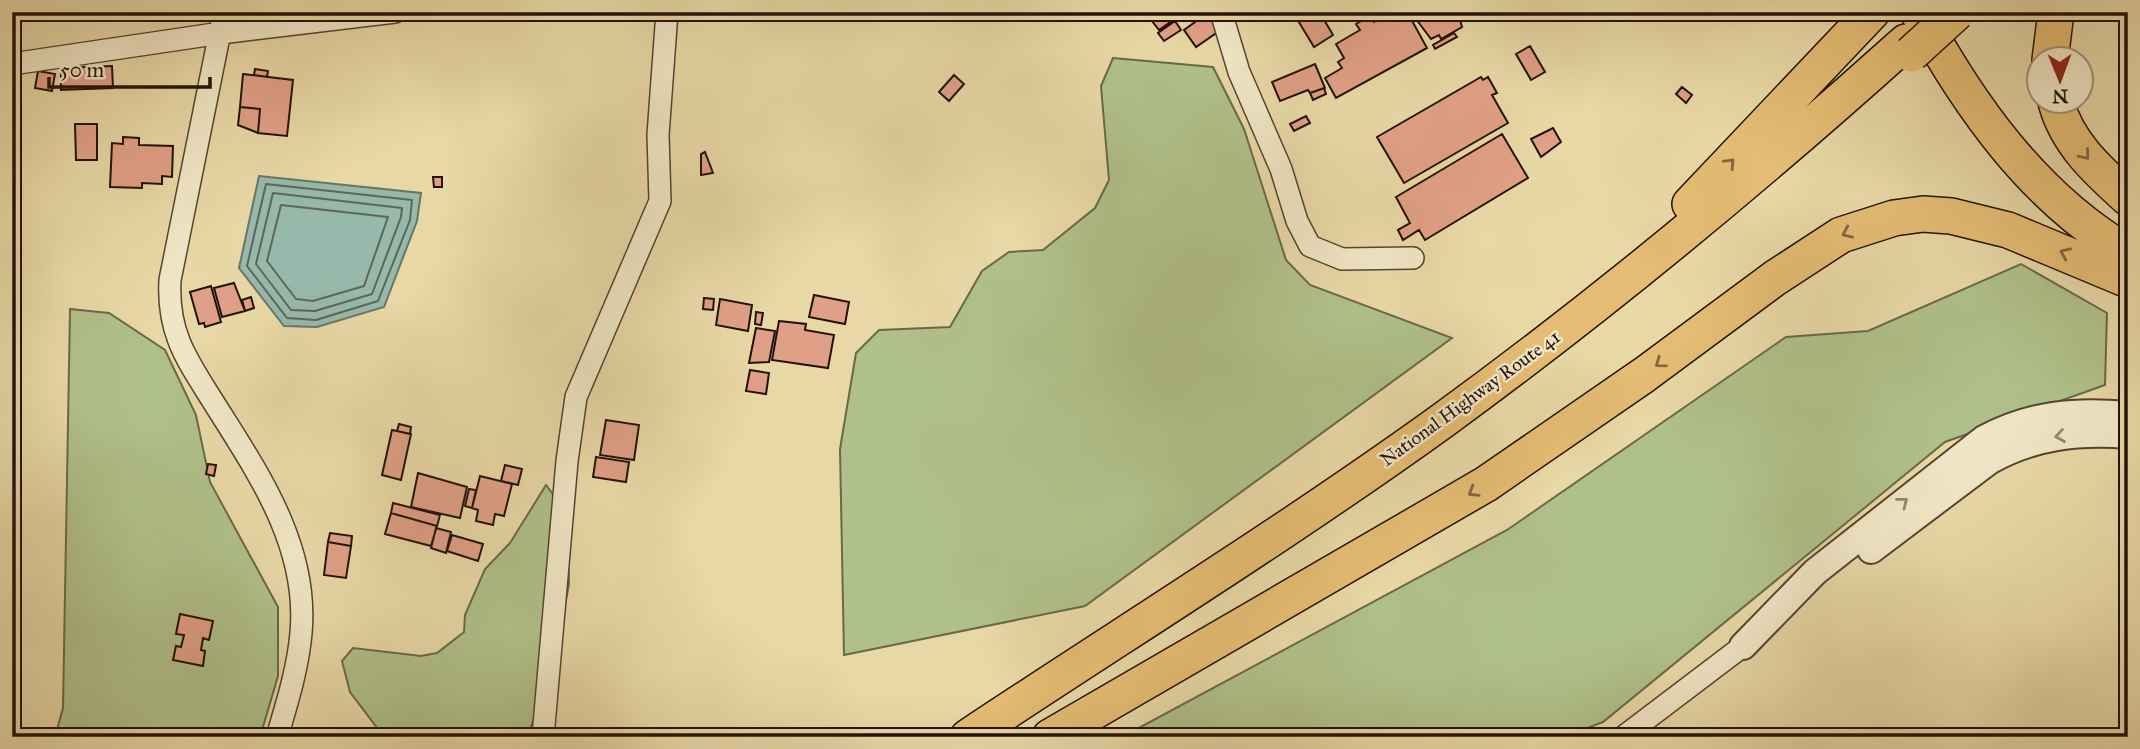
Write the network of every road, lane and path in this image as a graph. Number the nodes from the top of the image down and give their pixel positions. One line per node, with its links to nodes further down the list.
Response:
1 (395, 12): 8 (street)
2 (667, 12): 23 (street)
3 (1222, 12): 16 (street)
4 (1872, 12): 19 (highway, one-way to 4)
5 (1940, 12): 9 (highway, National Highway Route 41); 14 (highway)
6 (1956, 12): 9 (highway, National Highway Route 41, bridge)
7 (2056, 12): 10 (highway)
8 (223, 23): 11 (street); 22 (street)
9 (1912, 36): 15 (highway); 19 (highway, National Highway Route 41); 25 (highway, National Highway Route 41)
10 (2052, 46)
11 (12, 64)
12 (2062, 116): 13 (highway, one-way to 13)
13 (2128, 198)
14 (2128, 227)
15 (2128, 253)
16 (1413, 258)
17 (2128, 280): 26 (highway, one-way to 26)
18 (2128, 415): 21 (street, one-way to 18)
19 (1442, 420): 24 (highway, National Highway Route 41)
20 (2128, 435): 21 (street, one-way to 21)
21 (1743, 646): 27 (street)
22 (277, 737)
23 (543, 737)
24 (968, 737)
25 (989, 737)
26 (1050, 737)
27 (1623, 737)

